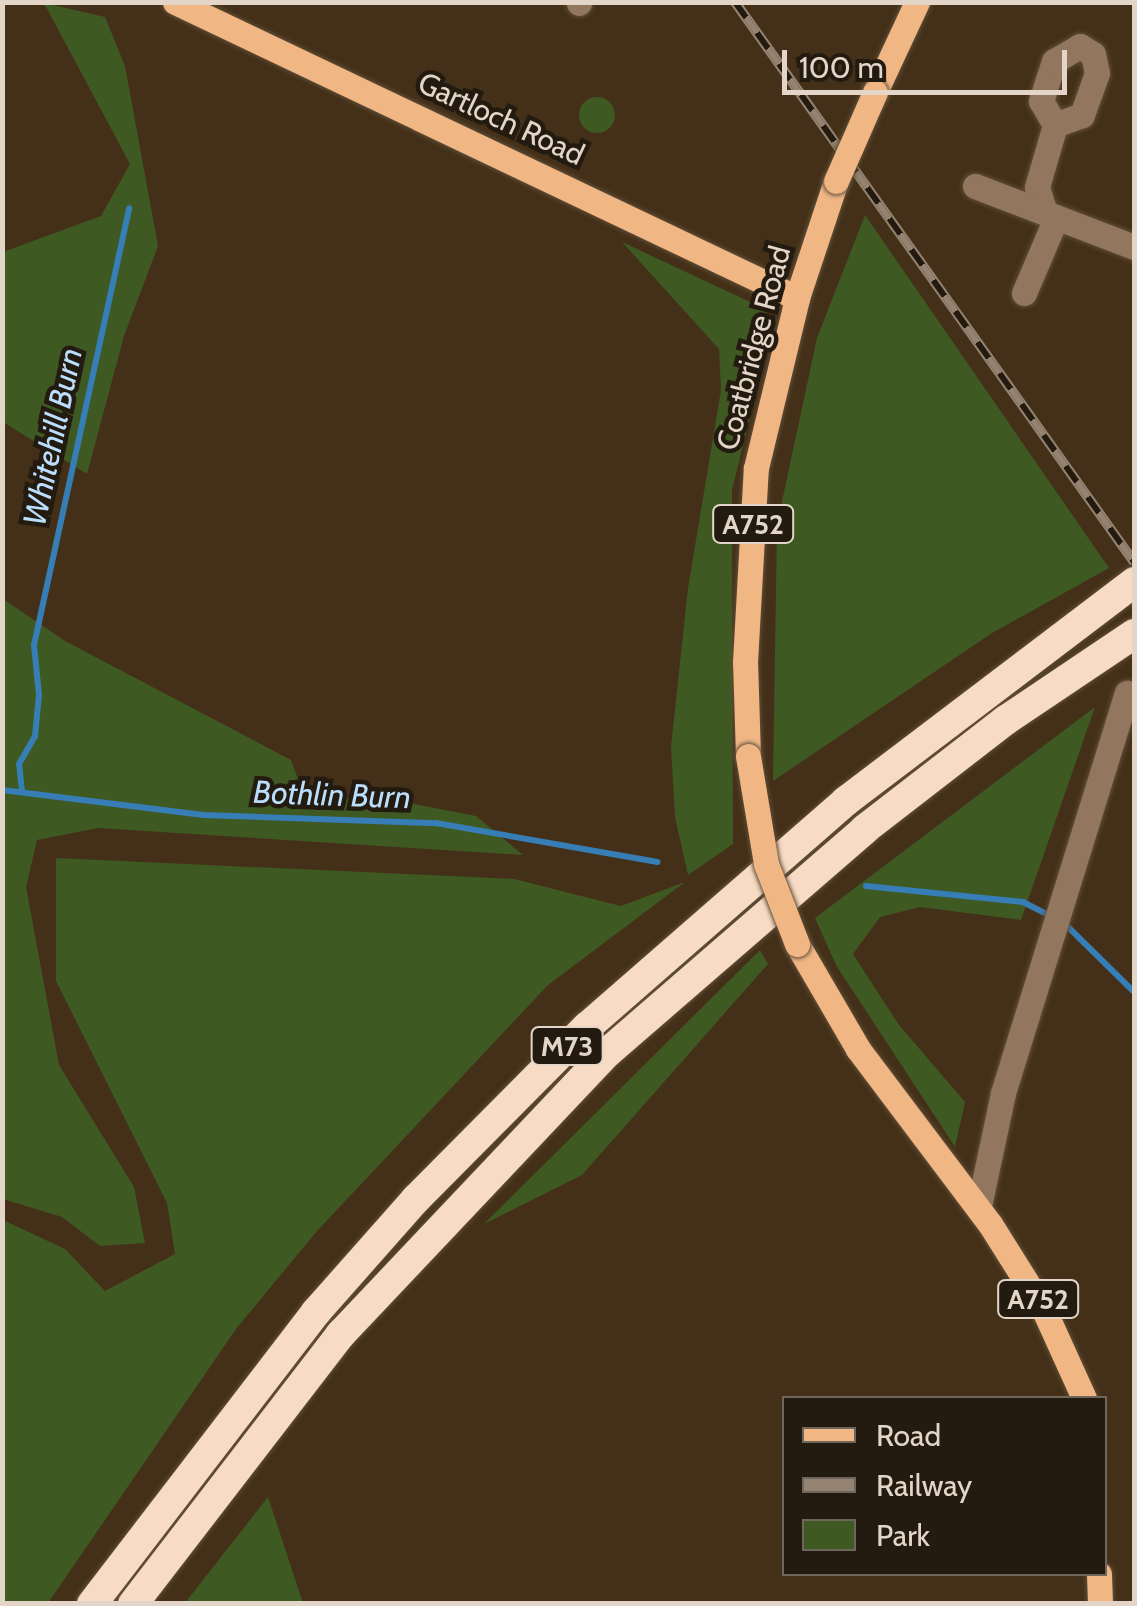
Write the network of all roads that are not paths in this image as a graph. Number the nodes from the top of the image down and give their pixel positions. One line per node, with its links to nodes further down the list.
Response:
1 (176, 2): 8 (main road, Gartloch Road)
2 (917, 2): 8 (main road, Coatbridge Road / A752, bridge)
3 (1055, 125): 5 (street)
4 (975, 186): 5 (street)
5 (1051, 216): 6 (street); 7 (street)
6 (1134, 246)
7 (1024, 293)
8 (797, 298): 12 (main road, Coatbridge Road / A752, bridge)
9 (1134, 582): 15 (highway, M73)
10 (1134, 634): 16 (highway, M73)
11 (1127, 693): 12 (street)
12 (979, 1206): 13 (main road, Coatbridge Road / A752)
13 (1083, 1396)
14 (1099, 1576): 17 (main road)
15 (92, 1604)
16 (133, 1604)
17 (1100, 1604)

